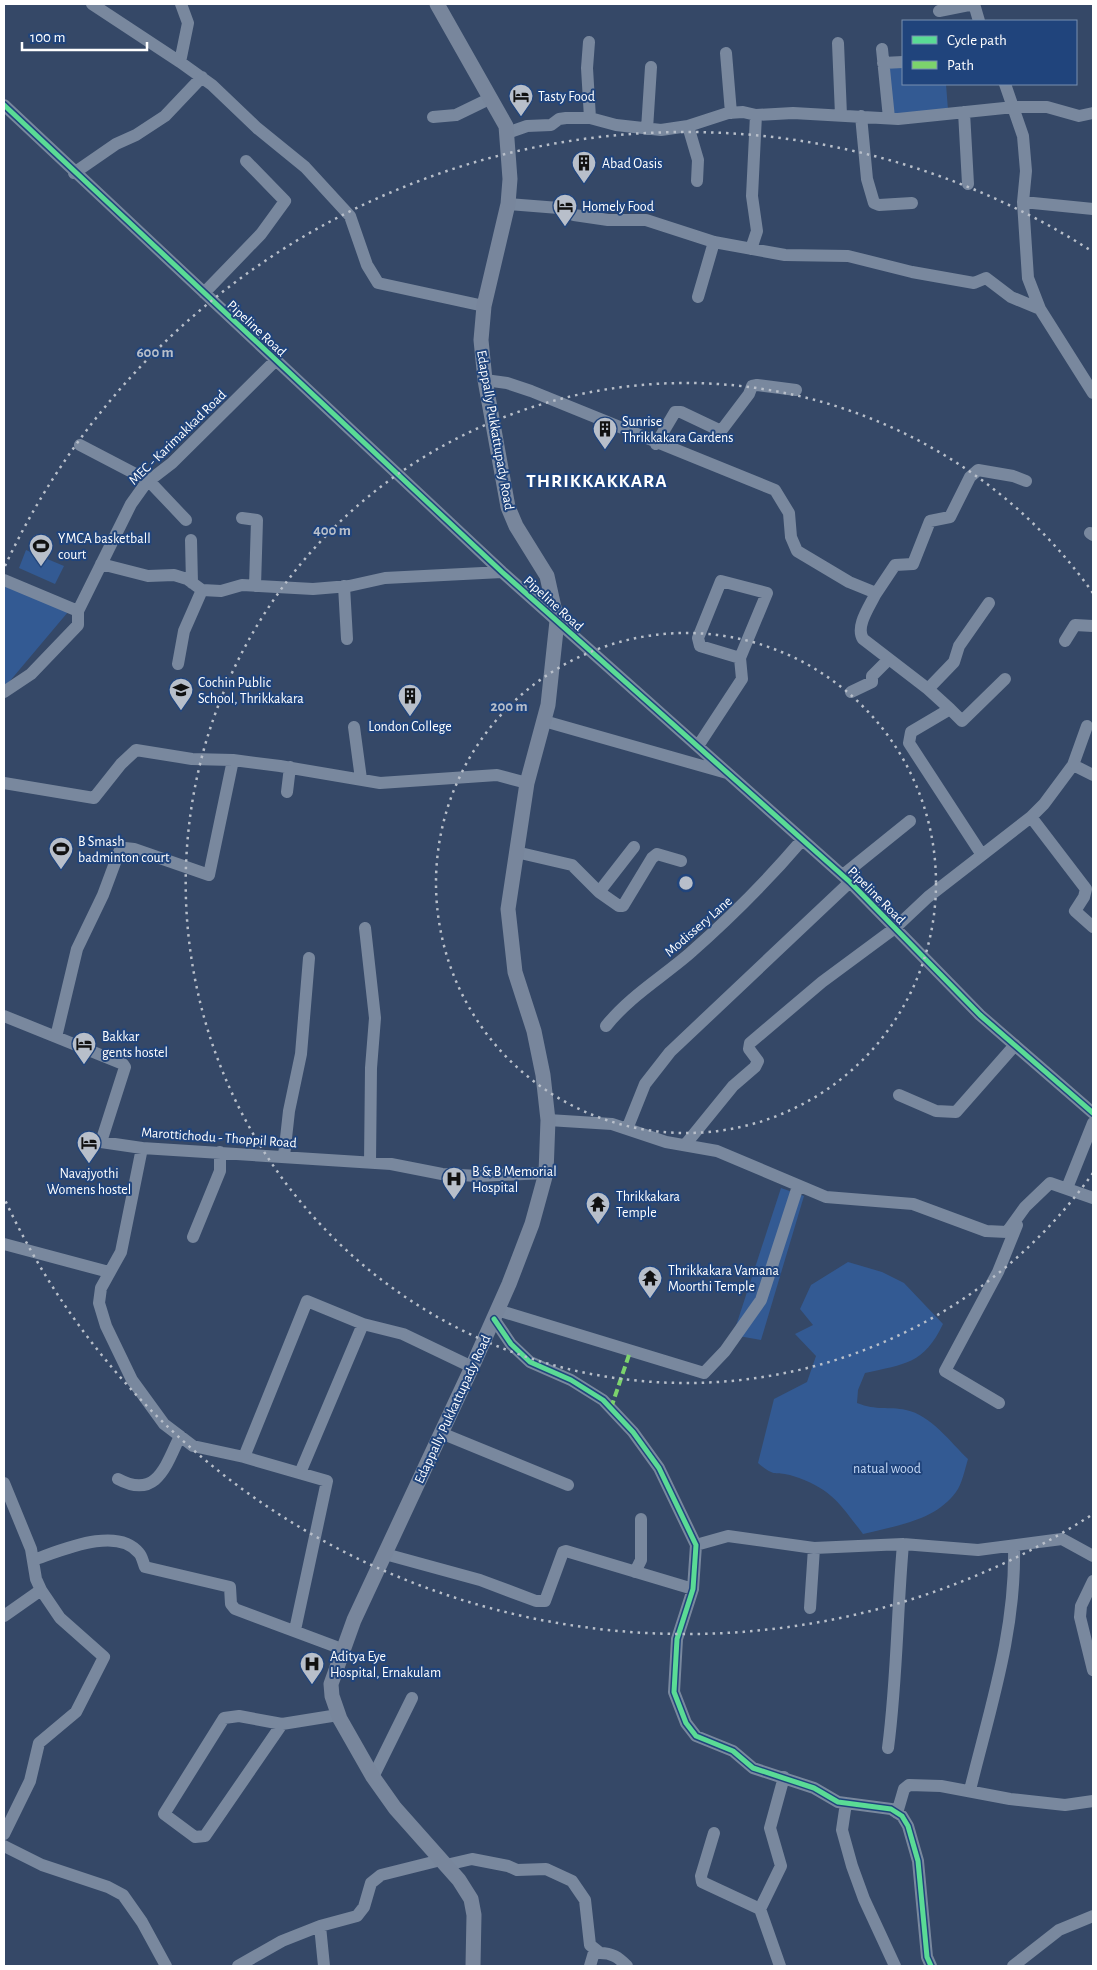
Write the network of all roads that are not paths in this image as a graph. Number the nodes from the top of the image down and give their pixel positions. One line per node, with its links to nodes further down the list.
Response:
1 (92, 4): 11 (street)
2 (181, 4): 11 (street)
3 (974, 4): 5 (street); 6 (street)
4 (440, 5): 17 (main road, Edappally Pukkattupady Road)
5 (939, 11)
6 (979, 20)
7 (589, 42): 27 (street)
8 (838, 43): 23 (street)
9 (882, 49): 13 (street)
10 (726, 53): 21 (street)
11 (180, 62): 15 (street)
12 (902, 62): 13 (street)
13 (883, 64): 28 (street)
14 (651, 67): 30 (street)
15 (202, 77): 33 (street); 44 (street)
16 (1005, 85): 19 (street)
17 (489, 99): 26 (street); 31 (main road, Edappally Pukkattupady Road)
18 (4, 105): 33 (street, Pipeline Road)
19 (1014, 107): 20 (street); 22 (street); 36 (street)
20 (964, 112): 28 (street); 35 (street)
21 (730, 113): 24 (street); 29 (street)
22 (1093, 113)
23 (840, 115): 24 (street); 25 (street)
24 (756, 116): 41 (street)
25 (861, 116): 28 (street); 37 (street)
26 (433, 117)
27 (590, 118): 30 (street); 31 (street)
28 (889, 118)
29 (688, 126): 30 (street); 34 (street)
30 (647, 129)
31 (507, 133): 38 (main road, Edappally Pukkattupady Road)
32 (246, 161): 42 (street)
33 (74, 173): 42 (street, Pipeline Road)
34 (697, 181)
35 (968, 184)
36 (1023, 202): 39 (street); 45 (street)
37 (912, 203)
38 (508, 204): 40 (street); 44 (main road, Edappally Pukkattupady Road)
39 (1093, 209)
40 (714, 242): 41 (street); 43 (street)
41 (751, 250): 45 (street)
42 (204, 293): 46 (street, Pipeline Road)
43 (698, 297)
44 (484, 306): 47 (main road, Edappally Pukkattupady Road)
45 (1040, 309): 49 (street)
46 (276, 360): 52 (street, MEC - Karimakkad Road); 58 (street, Pipeline Road)
47 (485, 380): 50 (street); 66 (main road, Edappally Pukkattupady Road)
48 (796, 390): 50 (street)
49 (1093, 393)
50 (656, 444): 63 (street)
51 (80, 445): 52 (street)
52 (149, 481): 55 (street); 57 (street, MEC - Karimakkad Road)
53 (1026, 481): 63 (street)
54 (242, 518): 61 (street)
55 (186, 520)
56 (191, 540): 60 (street)
57 (101, 564): 60 (street); 65 (street, MEC - Karimakkad Road)
58 (502, 572): 62 (street); 66 (street, Pipeline Road)
59 (4, 580): 65 (street)
60 (197, 586): 61 (street); 72 (street)
61 (255, 586): 62 (street)
62 (344, 586): 68 (street)
63 (875, 595): 71 (street)
64 (988, 603): 74 (street)
65 (78, 611): 75 (street, MEC - Karimakkad Road)
66 (557, 621): 78 (main road, Edappally Pukkattupady Road); 81 (street, Pipeline Road)
67 (1093, 626): 69 (street)
68 (347, 639)
69 (1065, 641)
70 (740, 658): 70 (street); 81 (street)
71 (889, 659): 74 (street); 76 (street)
72 (178, 664)
73 (1005, 679): 77 (street)
74 (928, 689): 77 (street)
75 (4, 692)
76 (851, 692)
77 (950, 709): 96 (street)
78 (544, 721): 85 (street); 89 (main road, Edappally Pukkattupady Road)
79 (1087, 726): 83 (street)
80 (354, 727): 87 (street)
81 (698, 746): 85 (street, Pipeline Road)
82 (233, 760): 84 (street); 88 (street); 106 (street)
83 (1073, 765): 86 (street); 91 (street)
84 (290, 767): 87 (street); 90 (street)
85 (729, 774): 93 (street, Pipeline Road)
86 (1093, 775)
87 (361, 779): 89 (street)
88 (4, 783)
89 (527, 783): 95 (main road, Edappally Pukkattupady Road)
90 (287, 792)
91 (1031, 817): 96 (street); 100 (street)
92 (910, 821): 98 (street)
93 (802, 840): 98 (street, Pipeline Road); 105 (street, Modissery Lane)
94 (634, 847): 99 (street)
95 (516, 852): 99 (street); 110 (main road, Edappally Pukkattupady Road)
96 (982, 855): 102 (street)
97 (681, 860): 99 (street)
98 (847, 879): 102 (street, Pipeline Road); 112 (street)
99 (599, 892)
100 (1093, 927)
101 (365, 928): 117 (street)
102 (895, 928): 107 (street, Pipeline Road); 113 (street)
103 (309, 958): 116 (street)
104 (4, 1016): 106 (street, Marottichodu - Thoppil Road)
105 (606, 1026)
106 (56, 1037): 114 (street, Marottichodu - Thoppil Road)
107 (1015, 1045): 108 (street); 109 (street, Pipeline Road)
108 (899, 1095)
109 (1093, 1113)
110 (548, 1120): 112 (street); 118 (main road, Edappally Pukkattupady Road)
111 (1093, 1123): 120 (street)
112 (627, 1129): 113 (street)
113 (685, 1145): 119 (street)
114 (142, 1148): 115 (street, Marottichodu - Thoppil Road); 125 (street)
115 (220, 1152): 116 (street, Marottichodu - Thoppil Road); 123 (street)
116 (284, 1156): 117 (street, Marottichodu - Thoppil Road)
117 (370, 1163): 118 (street, Marottichodu - Thoppil Road)
118 (546, 1172): 126 (main road, Edappally Pukkattupady Road)
119 (798, 1186): 122 (street); 126 (street)
120 (1067, 1188): 121 (street); 122 (street)
121 (1093, 1198)
122 (1022, 1211): 129 (street)
123 (193, 1237)
124 (4, 1244): 125 (street)
125 (109, 1272): 131 (street)
126 (495, 1314): 128 (main road, Edappally Pukkattupady Road); 138 (street)
127 (364, 1324): 128 (street); 132 (street); 133 (street)
128 (472, 1367): 130 (main road, Edappally Pukkattupady Road)
129 (999, 1403)
130 (441, 1433): 136 (street); 142 (main road, Edappally Pukkattupady Road)
131 (180, 1436): 132 (street); 134 (street)
132 (244, 1457): 133 (street)
133 (300, 1473): 151 (street)
134 (118, 1479)
135 (4, 1483): 144 (street)
136 (568, 1485)
137 (641, 1519): 145 (street)
138 (696, 1544): 141 (street); 148 (street)
139 (903, 1544): 140 (street); 141 (street); 157 (street)
140 (1014, 1546): 143 (street); 160 (street)
141 (814, 1548): 149 (street)
142 (385, 1554): 145 (street); 152 (main road, Edappally Pukkattupady Road)
143 (1093, 1556)
144 (33, 1560): 147 (street); 151 (street)
145 (635, 1572): 148 (street)
146 (1093, 1582): 153 (street)
147 (41, 1590): 150 (street); 165 (street)
148 (693, 1590): 159 (street)
149 (810, 1608)
150 (4, 1616)
151 (295, 1630): 152 (street)
152 (342, 1649): 155 (main road, Edappally Pukkattupady Road)
153 (1093, 1670)
154 (412, 1698): 158 (street)
155 (338, 1715): 156 (street); 158 (main road, Edappally Pukkattupady Road)
156 (282, 1724): 156 (street)
157 (888, 1748)
158 (373, 1777): 167 (main road, Edappally Pukkattupady Road)
159 (784, 1777): 162 (street); 168 (street)
160 (970, 1790): 161 (street); 163 (street)
161 (1093, 1801)
162 (846, 1803): 163 (street); 179 (street)
163 (897, 1813): 180 (street)
164 (714, 1833): 168 (street)
165 (4, 1834)
166 (4, 1846): 172 (street)
167 (444, 1862): 170 (street); 171 (street); 175 (main road, Edappally Pukkattupady Road)
168 (760, 1909): 178 (street)
169 (1093, 1916): 181 (street)
170 (320, 1926): 173 (street); 174 (street)
171 (595, 1949): 176 (street); 177 (street)
172 (166, 1966)
173 (238, 1966)
174 (324, 1966)
175 (473, 1966)
176 (590, 1966)
177 (627, 1966)
178 (780, 1966)
179 (895, 1966)
180 (931, 1966)
181 (1013, 1966)

